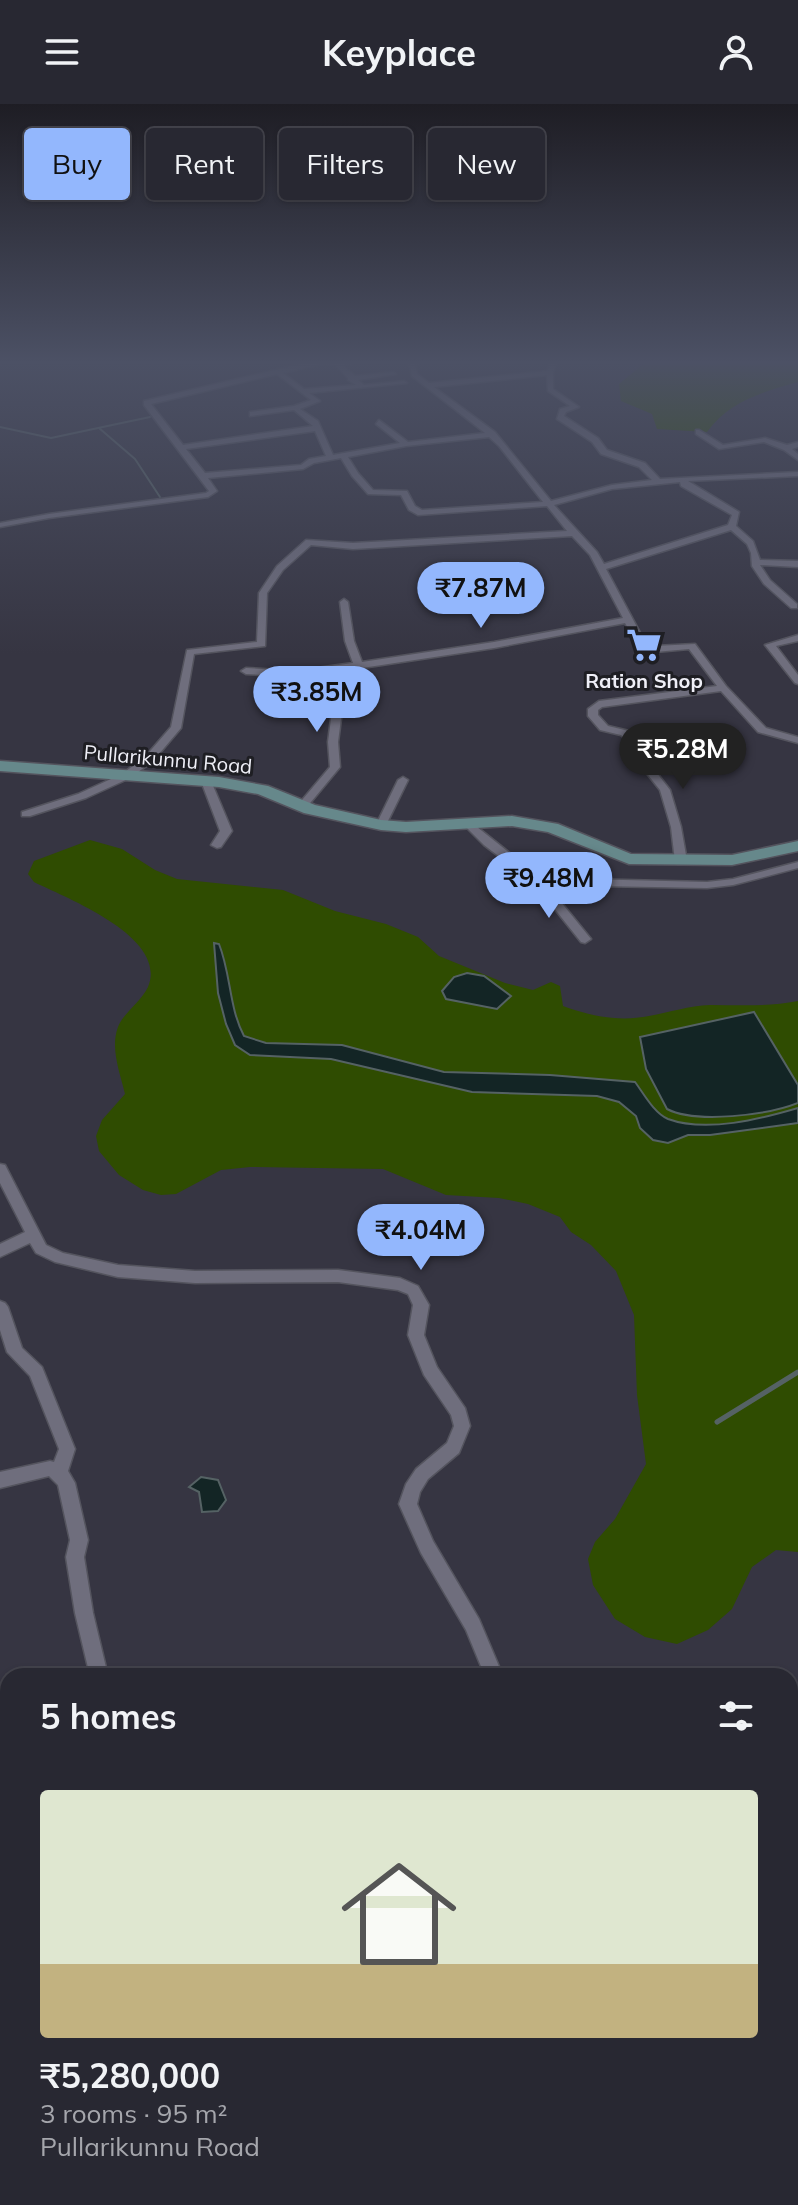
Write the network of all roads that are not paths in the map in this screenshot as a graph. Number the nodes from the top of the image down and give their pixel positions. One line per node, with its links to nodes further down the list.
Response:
1 (188, 458): 7 (street)
2 (331, 458): 7 (street)
3 (345, 458): 10 (street)
4 (511, 458): 10 (street)
5 (622, 458): 9 (street)
6 (798, 474): 8 (street)
7 (203, 476): 11 (street)
8 (684, 479): 9 (street); 12 (street)
9 (658, 482): 10 (street)
10 (548, 504): 13 (street)
11 (0, 525)
12 (732, 527): 14 (street); 16 (street)
13 (574, 533): 16 (street); 28 (street)
14 (757, 562): 15 (street); 18 (street)
15 (798, 564)
16 (601, 568): 19 (street)
17 (344, 602): 21 (street)
18 (794, 606)
19 (627, 620): 21 (street); 25 (street)
20 (798, 638): 24 (street)
21 (359, 666): 22 (street)
22 (338, 669): 23 (street); 31 (street)
23 (246, 671)
24 (798, 681)
25 (723, 688): 26 (street); 37 (street)
26 (798, 740)
27 (0, 766): 28 (main road, Pullarikunnu Road)
28 (126, 776): 30 (main road, Pullarikunnu Road); 32 (street)
29 (403, 780): 34 (street)
30 (206, 781): 31 (main road, Pullarikunnu Road); 35 (street)
31 (302, 806): 34 (main road, Pullarikunnu Road)
32 (26, 814)
33 (467, 822): 34 (main road, Pullarikunnu Road); 37 (main road, Pullarikunnu Road); 39 (street)
34 (381, 825)
35 (217, 845)
36 (798, 846): 37 (main road, Pullarikunnu Road)
37 (681, 861)
38 (798, 865): 39 (street)
39 (538, 881): 40 (street)
40 (585, 939)
41 (0, 1169): 42 (street)
42 (33, 1235): 43 (street); 48 (street)
43 (0, 1251)
44 (0, 1307): 45 (street)
45 (59, 1472): 46 (street); 47 (street)
46 (0, 1480)
47 (97, 1668)
48 (491, 1668)

